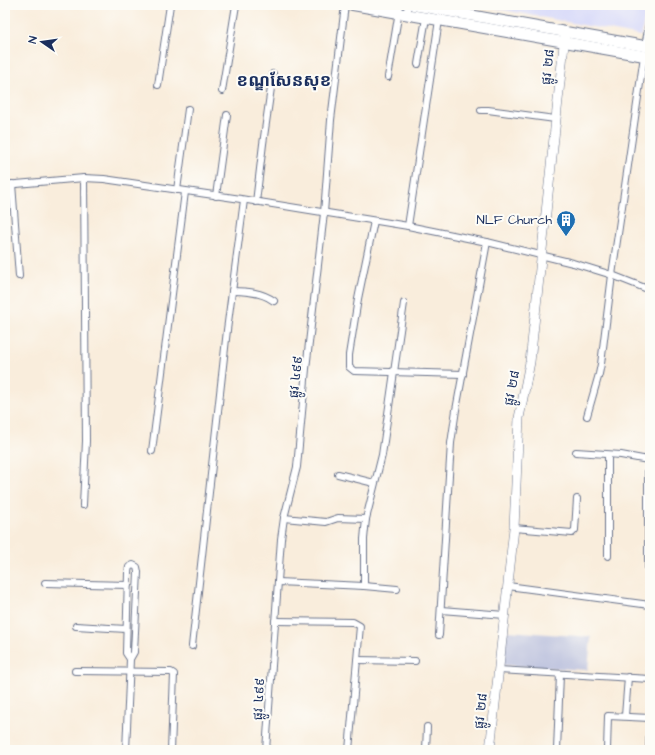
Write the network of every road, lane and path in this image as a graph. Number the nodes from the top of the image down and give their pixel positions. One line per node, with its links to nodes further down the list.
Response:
1 (170, 5): 15 (street)
2 (236, 5): 16 (street)
3 (345, 5): 29 (street, ផ្លូវ ៤៩៩)
4 (353, 5): 6 (main road)
5 (413, 5): 10 (main road)
6 (403, 9): 7 (main road); 14 (street)
7 (426, 18): 9 (main road); 12 (street)
8 (650, 19): 11 (street)
9 (439, 20): 10 (main road); 31 (street)
10 (565, 36): 11 (main road); 20 (street, ផ្លូវ ២៨)
11 (647, 51): 34 (street)
12 (418, 64)
13 (273, 74): 28 (street)
14 (388, 77)
15 (158, 85)
16 (222, 91)
17 (188, 109): 24 (street)
18 (481, 110): 20 (street)
19 (227, 115): 26 (street)
20 (555, 119): 33 (street, ផ្លូវ ២៨)
21 (84, 178): 22 (street); 24 (street); 51 (street)
22 (12, 184): 23 (street); 35 (street)
23 (5, 185)
24 (177, 190): 25 (street)
25 (185, 192): 26 (street); 44 (street)
26 (216, 196): 27 (street)
27 (244, 200): 28 (street); 37 (street)
28 (256, 202): 29 (street)
29 (324, 213): 30 (street); 52 (street, ផ្លូវ ៤៩៩)
30 (374, 222): 31 (street); 40 (street)
31 (408, 226): 32 (street)
32 (487, 242): 33 (street); 41 (street)
33 (542, 255): 34 (street); 54 (street, ផ្លូវ ២៨)
34 (612, 275): 36 (street); 42 (street)
35 (19, 276)
36 (650, 290)
37 (232, 291): 38 (street); 70 (street)
38 (274, 301)
39 (404, 303): 40 (street)
40 (393, 372): 41 (street); 49 (street)
41 (463, 374): 64 (street)
42 (587, 416)
43 (650, 447): 47 (street)
44 (152, 451)
45 (576, 452): 46 (street)
46 (608, 455): 47 (street); 55 (street)
47 (648, 460): 56 (street)
48 (338, 474): 49 (street)
49 (374, 482): 53 (street)
50 (577, 499): 54 (street)
51 (83, 505)
52 (284, 518): 53 (street); 57 (street, ផ្លូវ ៤៩៩)
53 (366, 519): 60 (street)
54 (514, 528): 61 (street, ផ្លូវ ២៨)
55 (608, 556)
56 (648, 570)
57 (278, 582): 60 (street); 66 (street, ផ្លូវ ៤៩៩)
58 (45, 583): 59 (street)
59 (128, 585): 68 (street); 71 (street)
60 (364, 586): 62 (street)
61 (508, 586): 63 (street); 65 (street, ផ្លូវ ២៨)
62 (397, 589)
63 (650, 605)
64 (441, 610): 65 (street); 69 (street)
65 (505, 615): 74 (street, ផ្លូវ ២៨)
66 (275, 621): 72 (street); 85 (street, ផ្លូវ ៤៩៩)
67 (76, 626): 68 (street)
68 (126, 629): 71 (street)
69 (439, 635)
70 (192, 646)
71 (130, 660): 76 (street)
72 (357, 660): 73 (street); 86 (street)
73 (415, 662)
74 (499, 670): 77 (street); 88 (street, ផ្លូវ ២៨)
75 (75, 671): 76 (street)
76 (129, 672): 83 (street); 84 (street)
77 (560, 674): 78 (street); 89 (street)
78 (628, 677): 79 (street); 80 (street)
79 (650, 679)
80 (625, 716): 81 (street); 90 (street)
81 (650, 718): 91 (street)
82 (427, 727): 87 (street)
83 (126, 750)
84 (171, 750)
85 (266, 750)
86 (349, 750)
87 (426, 750)
88 (490, 750)
89 (557, 750)
90 (607, 750)
91 (649, 750)

